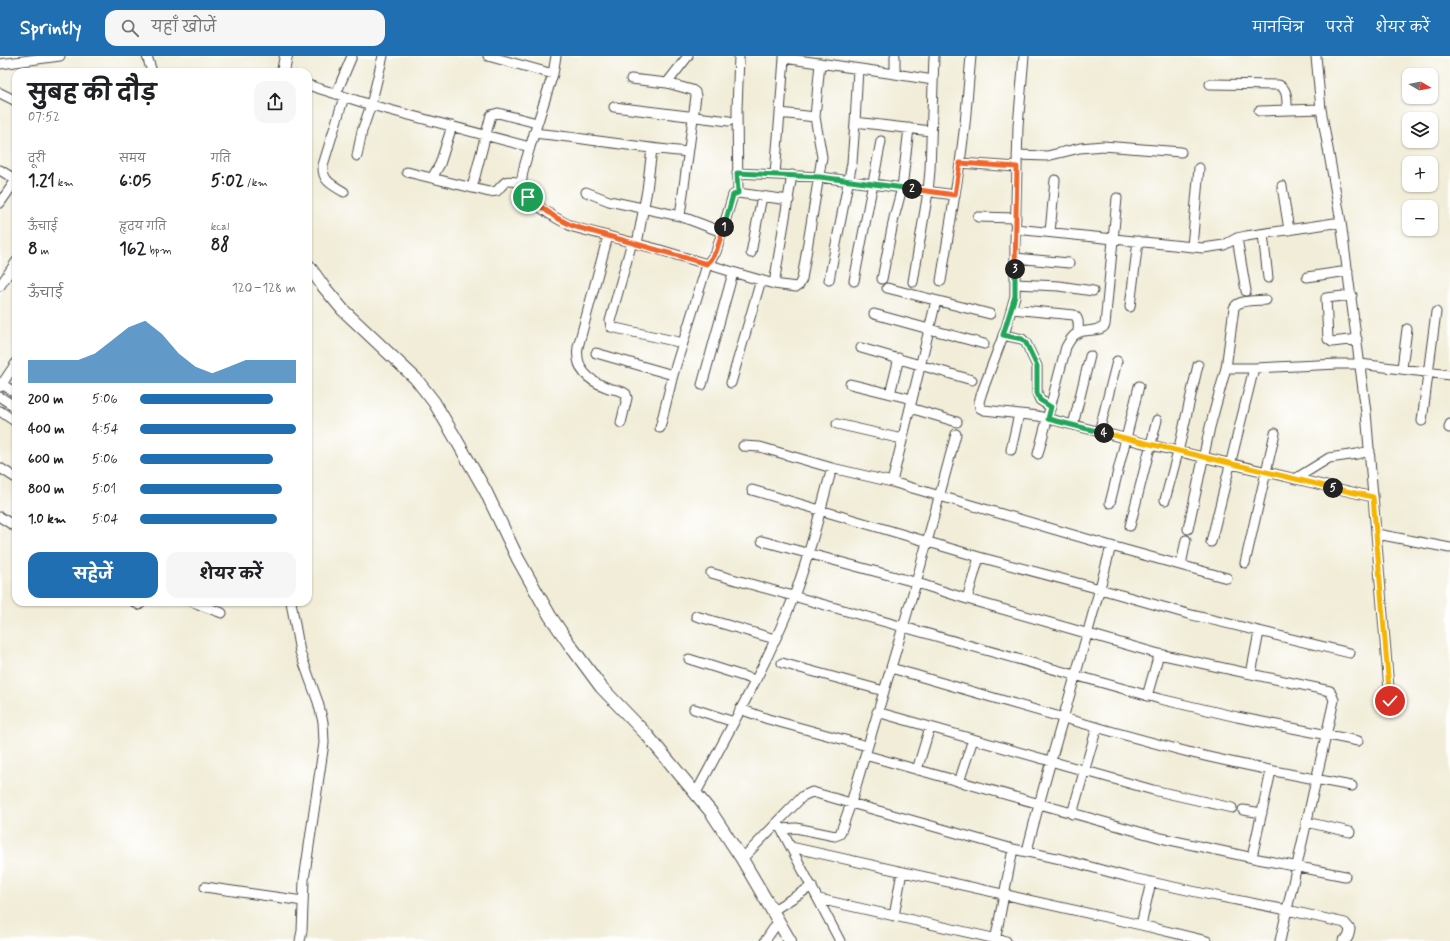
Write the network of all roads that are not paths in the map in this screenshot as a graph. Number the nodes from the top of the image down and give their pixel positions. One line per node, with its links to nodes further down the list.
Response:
1 (60, 56): 17 (street)
2 (147, 56): 18 (street)
3 (286, 56): 19 (main road)
4 (352, 56): 29 (street)
5 (383, 56): 31 (street)
6 (488, 56): 21 (street)
7 (556, 56): 21 (street)
8 (688, 56): 25 (street)
9 (739, 56): 59 (street)
10 (895, 56): 22 (street)
11 (934, 56): 24 (street)
12 (971, 56): 54 (street)
13 (1024, 56): 52 (street)
14 (1316, 56): 33 (street)
15 (784, 57): 16 (street); 36 (street)
16 (820, 63): 20 (street); 38 (street)
17 (0, 64)
18 (151, 68)
19 (284, 68)
20 (858, 69): 22 (street); 40 (street)
21 (552, 74): 41 (street)
22 (895, 74): 24 (street)
23 (631, 79): 25 (street)
24 (933, 80): 44 (street)
25 (667, 83): 37 (street)
26 (1210, 84): 35 (street)
27 (312, 86): 29 (street)
28 (0, 92): 30 (street)
29 (340, 95): 31 (street); 73 (street)
30 (12, 99)
31 (371, 105): 42 (street); 53 (street)
32 (614, 107): 37 (street)
33 (1321, 109): 35 (street); 86 (street)
34 (1259, 110): 35 (street)
35 (1287, 110)
36 (780, 112): 38 (street); 60 (street)
37 (693, 117): 39 (street); 50 (street)
38 (815, 118): 62 (street)
39 (730, 121)
40 (855, 122): 43 (street); 66 (street)
41 (537, 123): 45 (street); 46 (street)
42 (452, 126): 46 (street); 64 (street)
43 (909, 128): 44 (street); 72 (street)
44 (931, 131): 75 (street)
45 (534, 133): 48 (street); 49 (street)
46 (485, 135): 48 (street); 71 (street)
47 (881, 141): 68 (street)
48 (530, 147): 67 (street)
49 (652, 149): 50 (street); 82 (street)
50 (688, 152): 83 (street)
51 (1181, 152): 52 (street)
52 (1017, 155): 55 (street)
53 (357, 156)
54 (960, 163): 55 (street); 77 (street)
55 (1017, 167): 85 (street)
56 (1199, 168): 97 (street)
57 (0, 170): 63 (street)
58 (407, 172): 64 (street)
59 (737, 173): 60 (street); 76 (street)
60 (775, 174): 61 (street)
61 (792, 175): 62 (street); 80 (street)
62 (820, 177): 66 (street); 114 (street)
63 (12, 178)
64 (432, 178): 71 (street)
65 (1055, 180): 90 (street)
66 (849, 181): 68 (street); 110 (street)
67 (522, 183): 71 (street); 92 (street)
68 (873, 184): 72 (street); 111 (street)
69 (12, 186): 81 (street)
70 (1282, 186): 88 (street)
71 (472, 188)
72 (902, 188): 75 (street); 108 (street)
73 (344, 192)
74 (586, 192): 82 (street)
75 (928, 192): 77 (street); 113 (street)
76 (738, 193): 78 (street); 89 (street)
77 (955, 195): 112 (street)
78 (762, 196): 80 (street); 98 (street)
79 (1117, 198): 94 (street)
80 (788, 200): 114 (street)
81 (0, 203)
82 (644, 208): 83 (street); 96 (street)
83 (680, 216): 89 (street)
84 (978, 217): 85 (street)
85 (1016, 218): 87 (street)
86 (1341, 222): 88 (street); 104 (street)
87 (1015, 229): 90 (street); 99 (street)
88 (1289, 230): 91 (street)
89 (722, 232): 101 (street)
90 (1050, 232): 94 (street)
91 (1263, 234): 93 (street); 107 (street)
92 (608, 236): 96 (street); 169 (street)
93 (1237, 238): 97 (street); 119 (street)
94 (1112, 239): 95 (street); 130 (street)
95 (1138, 241): 97 (street); 123 (street)
96 (634, 243): 101 (street); 133 (street)
97 (1192, 247)
98 (751, 253)
99 (1015, 258): 100 (street); 115 (street)
100 (1069, 263)
101 (707, 264): 105 (street); 133 (street)
102 (12, 268): 116 (street)
103 (312, 270): 258 (main road)
104 (1348, 271): 106 (street); 120 (street)
105 (733, 273): 109 (street); 154 (street)
106 (1306, 277)
107 (1268, 278)
108 (882, 279)
109 (761, 280): 114 (street); 151 (street)
110 (829, 280)
111 (854, 281)
112 (941, 281)
113 (913, 282)
114 (774, 284)
115 (1015, 284): 118 (street); 124 (street)
116 (0, 286)
117 (887, 288): 122 (street)
118 (1093, 291)
119 (1246, 291)
120 (1352, 294): 132 (street); 132 (street)
121 (1266, 300): 143 (street)
122 (936, 301): 127 (street); 129 (street)
123 (1130, 307)
124 (1012, 308): 130 (street); 131 (street)
125 (1436, 312): 147 (street)
126 (874, 314): 129 (street)
127 (990, 314)
128 (1407, 329): 145 (street)
129 (930, 330): 134 (street); 141 (street)
130 (1078, 333): 161 (street)
131 (1003, 335): 161 (street); 163 (street)
132 (1357, 339): 140 (street)
133 (683, 343): 148 (street)
134 (984, 344)
135 (861, 348): 138 (street)
136 (596, 353): 148 (street)
137 (1090, 356): 172 (street)
138 (898, 358): 141 (street); 157 (street)
139 (1117, 361): 175 (street)
140 (1360, 364): 144 (street); 145 (street); 183 (street)
141 (921, 365): 150 (street); 160 (street)
142 (1198, 365): 184 (street)
143 (1226, 368): 144 (street); 186 (street)
144 (1254, 368): 187 (street)
145 (1402, 368): 147 (street)
146 (12, 369): 153 (street)
147 (1429, 372): 149 (street); 167 (street)
148 (673, 375): 173 (street)
149 (1450, 375)
150 (972, 380)
151 (731, 383)
152 (850, 384): 157 (street)
153 (1, 385): 156 (street)
154 (702, 385)
155 (1139, 386): 179 (street)
156 (12, 391)
157 (890, 394): 160 (street)
158 (0, 397): 159 (street)
159 (12, 404)
160 (911, 404): 168 (street); 178 (street)
161 (1051, 407): 164 (street)
162 (0, 412): 165 (street)
163 (1019, 414): 164 (street); 182 (street)
164 (1048, 419): 172 (street); 185 (street)
165 (12, 420)
166 (1157, 420): 180 (street)
167 (1422, 421)
168 (957, 422)
169 (621, 423)
170 (837, 424): 178 (street)
171 (1450, 424): 174 (street)
172 (1073, 425): 175 (street)
173 (660, 428)
174 (1450, 428)
175 (1099, 432): 179 (street)
176 (1275, 433): 190 (street)
177 (956, 434): 195 (street)
178 (902, 439): 193 (street)
179 (1126, 439): 180 (street); 198 (street)
180 (1151, 445): 184 (street); 202 (street)
181 (743, 446): 189 (street)
182 (1011, 450)
183 (1370, 451): 192 (street); 196 (street)
184 (1178, 452): 186 (street); 197 (street)
185 (1038, 454)
186 (1204, 458): 187 (street); 203 (street)
187 (1231, 464): 190 (street); 208 (street)
188 (0, 468): 191 (street)
189 (832, 468): 193 (street); 199 (street)
190 (1266, 473): 192 (street); 213 (street)
191 (12, 476)
192 (1294, 479): 196 (street)
193 (892, 482): 195 (street)
194 (752, 490): 199 (street)
195 (939, 496): 207 (street); 209 (street)
196 (1373, 497): 204 (street)
197 (1165, 500)
198 (1110, 503)
199 (820, 511): 207 (street); 211 (street)
200 (0, 517): 201 (street)
201 (12, 524)
202 (1130, 526)
203 (1188, 529)
204 (1377, 534): 210 (street); 239 (street)
205 (1186, 540): 214 (street)
206 (762, 541): 211 (street)
207 (927, 541): 212 (street); 217 (street)
208 (1211, 542)
209 (1111, 546): 214 (street); 218 (street)
210 (1450, 548)
211 (809, 553): 217 (street); 219 (street)
212 (979, 557): 218 (street); 220 (street)
213 (1245, 563)
214 (1181, 565): 216 (street)
215 (711, 573): 219 (street)
216 (1227, 578)
217 (916, 583): 220 (street); 225 (street)
218 (1100, 589): 226 (street); 227 (street)
219 (794, 596): 225 (street); 228 (street)
220 (966, 599): 227 (street)
221 (204, 606): 223 (street)
222 (292, 606): 281 (street)
223 (222, 613)
224 (696, 616): 228 (street)
225 (903, 627): 233 (street); 235 (street)
226 (1259, 632): 229 (street); 234 (street)
227 (1087, 633): 230 (street); 235 (street)
228 (775, 639): 236 (street)
229 (1350, 653)
230 (1159, 654): 234 (street); 238 (street)
231 (689, 659): 236 (street)
232 (782, 663): 237 (street)
233 (891, 668): 237 (street); 243 (street)
234 (1251, 674): 247 (street)
235 (1076, 675): 238 (street); 243 (street)
236 (755, 680): 241 (street)
237 (884, 691): 242 (street)
238 (1148, 696): 247 (street)
239 (1390, 701)
240 (694, 709): 244 (street)
241 (740, 709): 244 (street); 250 (street)
242 (877, 712): 245 (street); 250 (street)
243 (1063, 718): 246 (street); 251 (street)
244 (734, 722): 258 (street)
245 (930, 727): 248 (street); 252 (street)
246 (1097, 727): 253 (street); 254 (street)
247 (1326, 735): 249 (street); 255 (street)
248 (973, 739): 251 (street); 256 (street)
249 (1358, 741)
250 (866, 751): 252 (street); 259 (street)
251 (1050, 761): 253 (street); 260 (street)
252 (917, 770): 256 (street)
253 (1085, 771): 261 (street); 264 (street)
254 (1271, 771): 255 (street); 263 (street)
255 (1316, 780): 257 (street); 265 (street)
256 (959, 782): 260 (street)
257 (1352, 786)
258 (696, 793): 272 (main road)
259 (851, 803): 266 (street); 266 (street); 269 (street)
260 (1038, 804): 264 (street); 270 (street)
261 (1232, 808)
262 (1243, 810): 263 (street)
263 (1262, 813): 271 (street)
264 (1072, 814): 271 (street)
265 (1306, 822): 267 (street); 273 (street)
266 (780, 826): 268 (street); 272 (street)
267 (1350, 832)
268 (792, 847): 274 (street); 277 (street)
269 (1013, 849): 270 (street); 279 (street)
270 (1027, 851): 276 (street)
271 (1252, 857): 273 (street)
272 (742, 859): 283 (main road)
273 (1297, 867): 275 (street); 282 (street)
274 (902, 872): 279 (street); 284 (street)
275 (1345, 876)
276 (1151, 882): 282 (street); 286 (street)
277 (812, 886): 280 (street); 283 (street)
278 (205, 887): 281 (street)
279 (1005, 895): 286 (street); 288 (street)
280 (819, 899): 284 (street); 292 (street)
281 (303, 901): 289 (street)
282 (1287, 910): 295 (street); 296 (street)
283 (772, 911): 285 (main road)
284 (894, 916): 287 (street)
285 (778, 922): 290 (street); 291 (main road)
286 (1141, 925): 294 (street)
287 (974, 938): 288 (street)
288 (995, 940): 293 (street)
289 (300, 941)
290 (765, 941)
291 (790, 941)
292 (840, 941)
293 (1006, 941)
294 (1207, 941)
295 (1280, 941)
296 (1343, 941)

